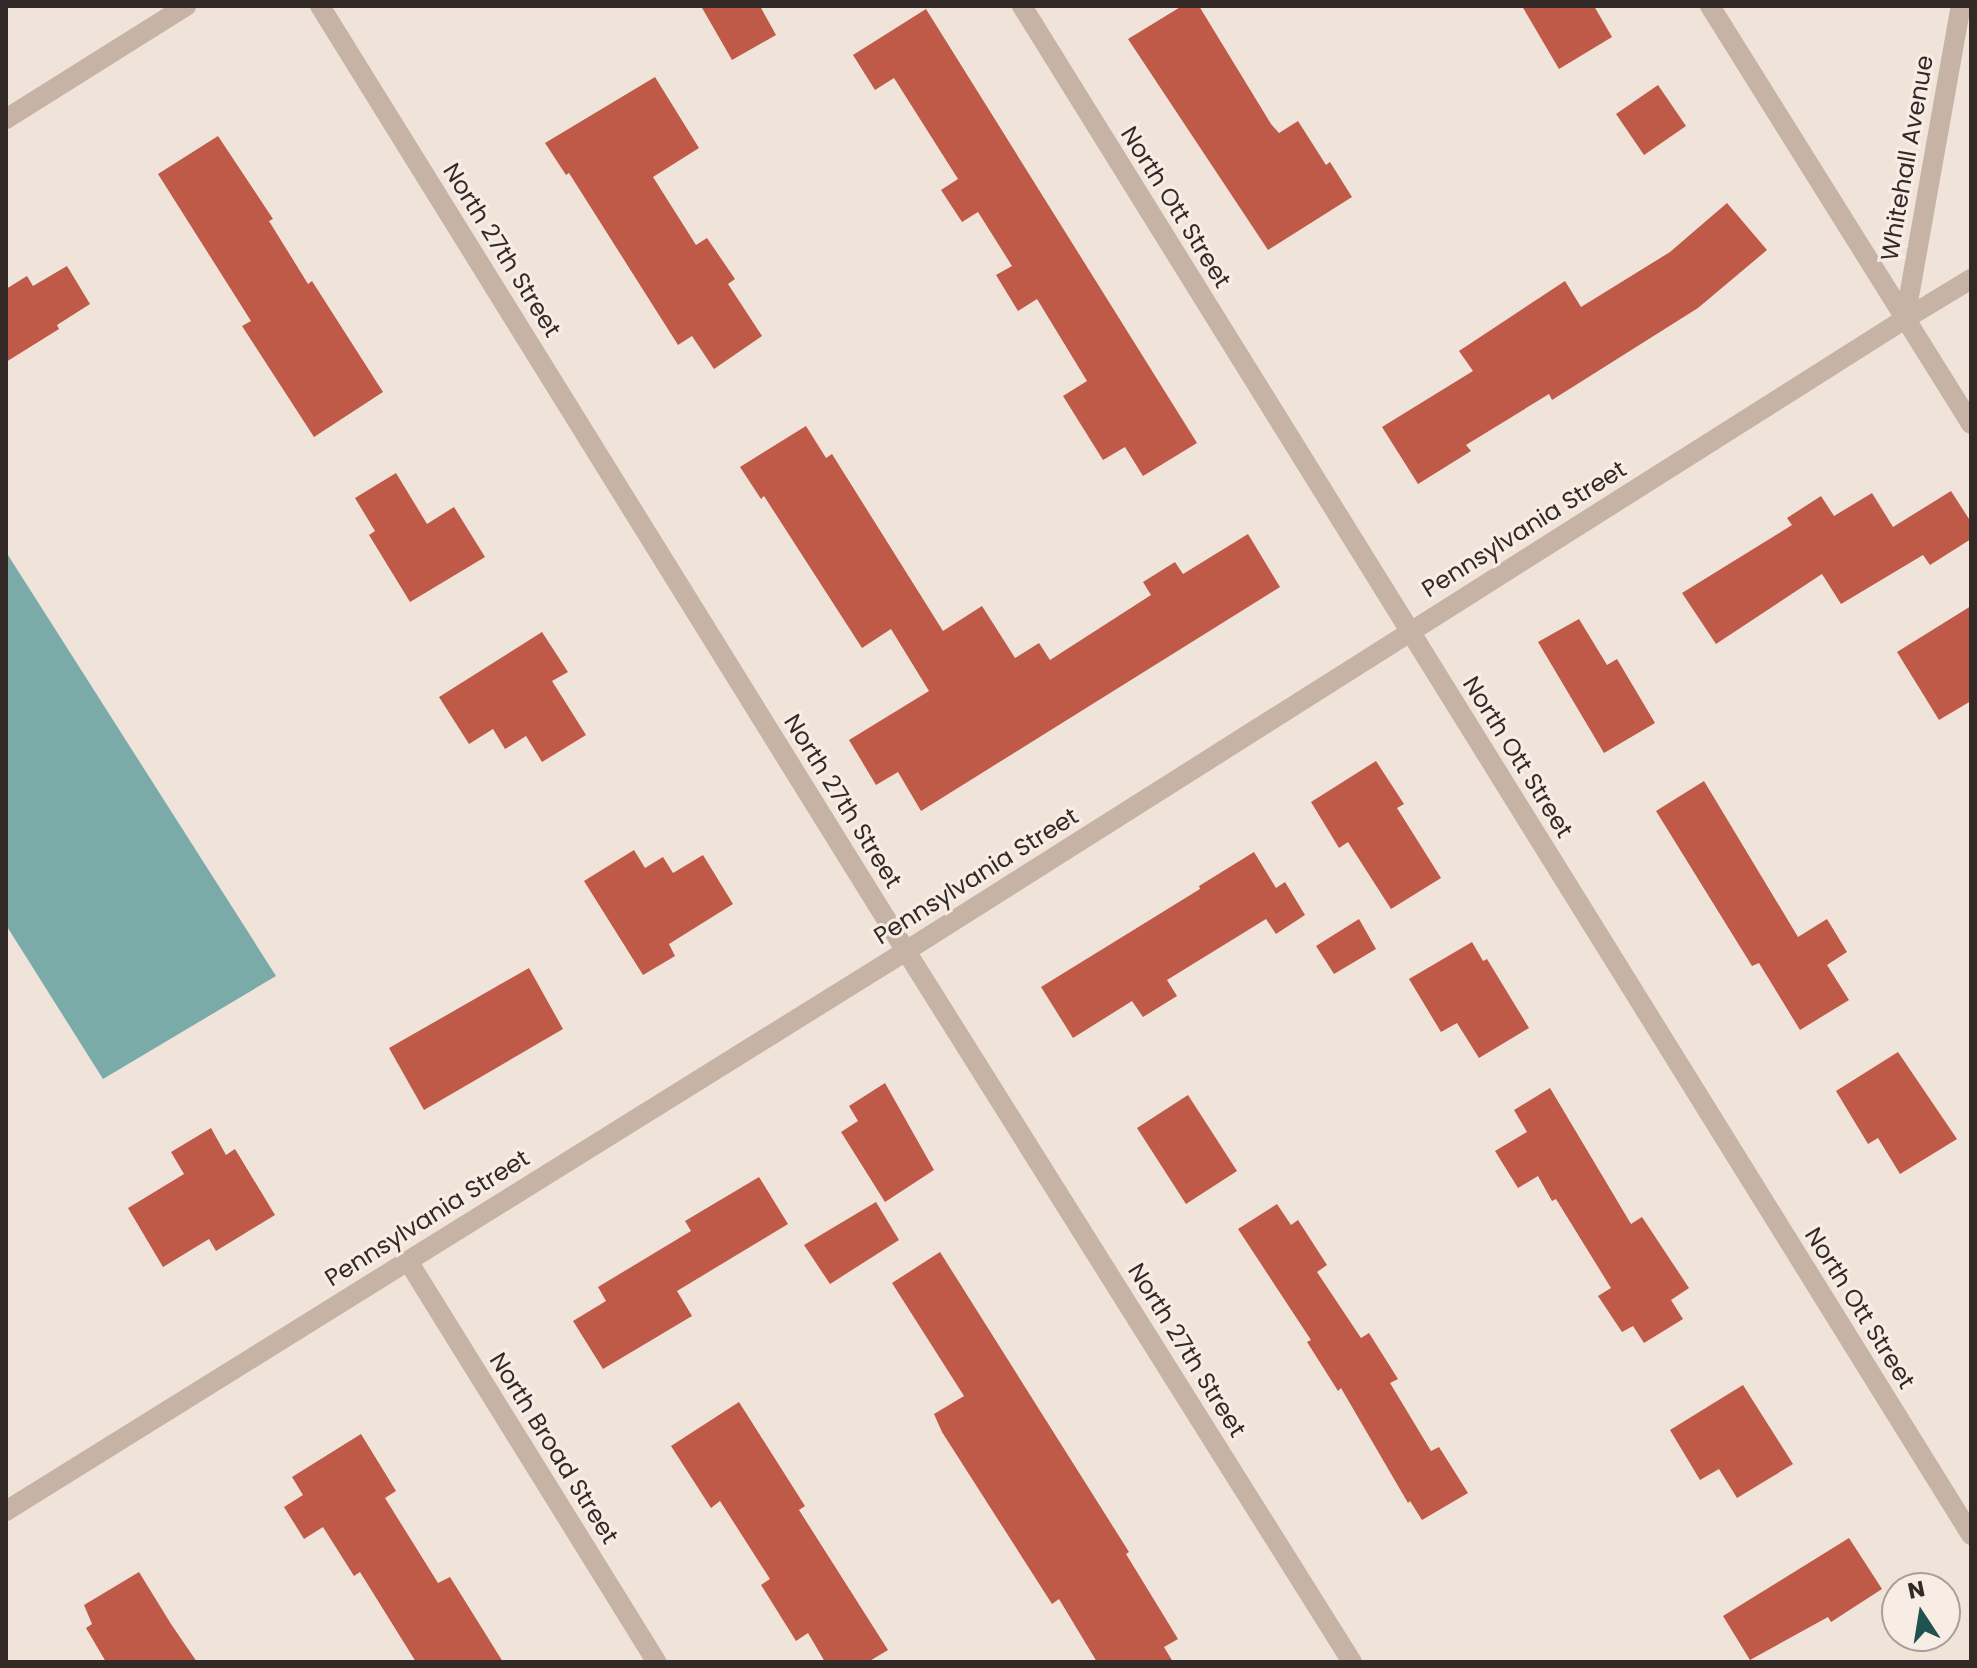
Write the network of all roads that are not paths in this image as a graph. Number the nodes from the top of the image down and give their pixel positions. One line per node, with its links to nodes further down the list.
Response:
1 (186, 6): 6 (street)
2 (320, 6): 11 (street, North 27th Street)
3 (1022, 6): 10 (street, North Ott Street)
4 (1710, 6): 8 (street)
5 (1961, 6): 8 (street, Whitehall Avenue)
6 (6, 119)
7 (1971, 279): 8 (street, Pennsylvania Street)
8 (1905, 319): 9 (street); 10 (street, Pennsylvania Street)
9 (1971, 424)
10 (1410, 632): 11 (street, Pennsylvania Street); 14 (street, North Ott Street)
11 (906, 951): 12 (street, Pennsylvania Street); 16 (street, North 27th Street)
12 (408, 1261): 13 (street, Pennsylvania Street); 15 (street, North Broad Street)
13 (6, 1511)
14 (1971, 1535)
15 (657, 1662)
16 (1352, 1662)

